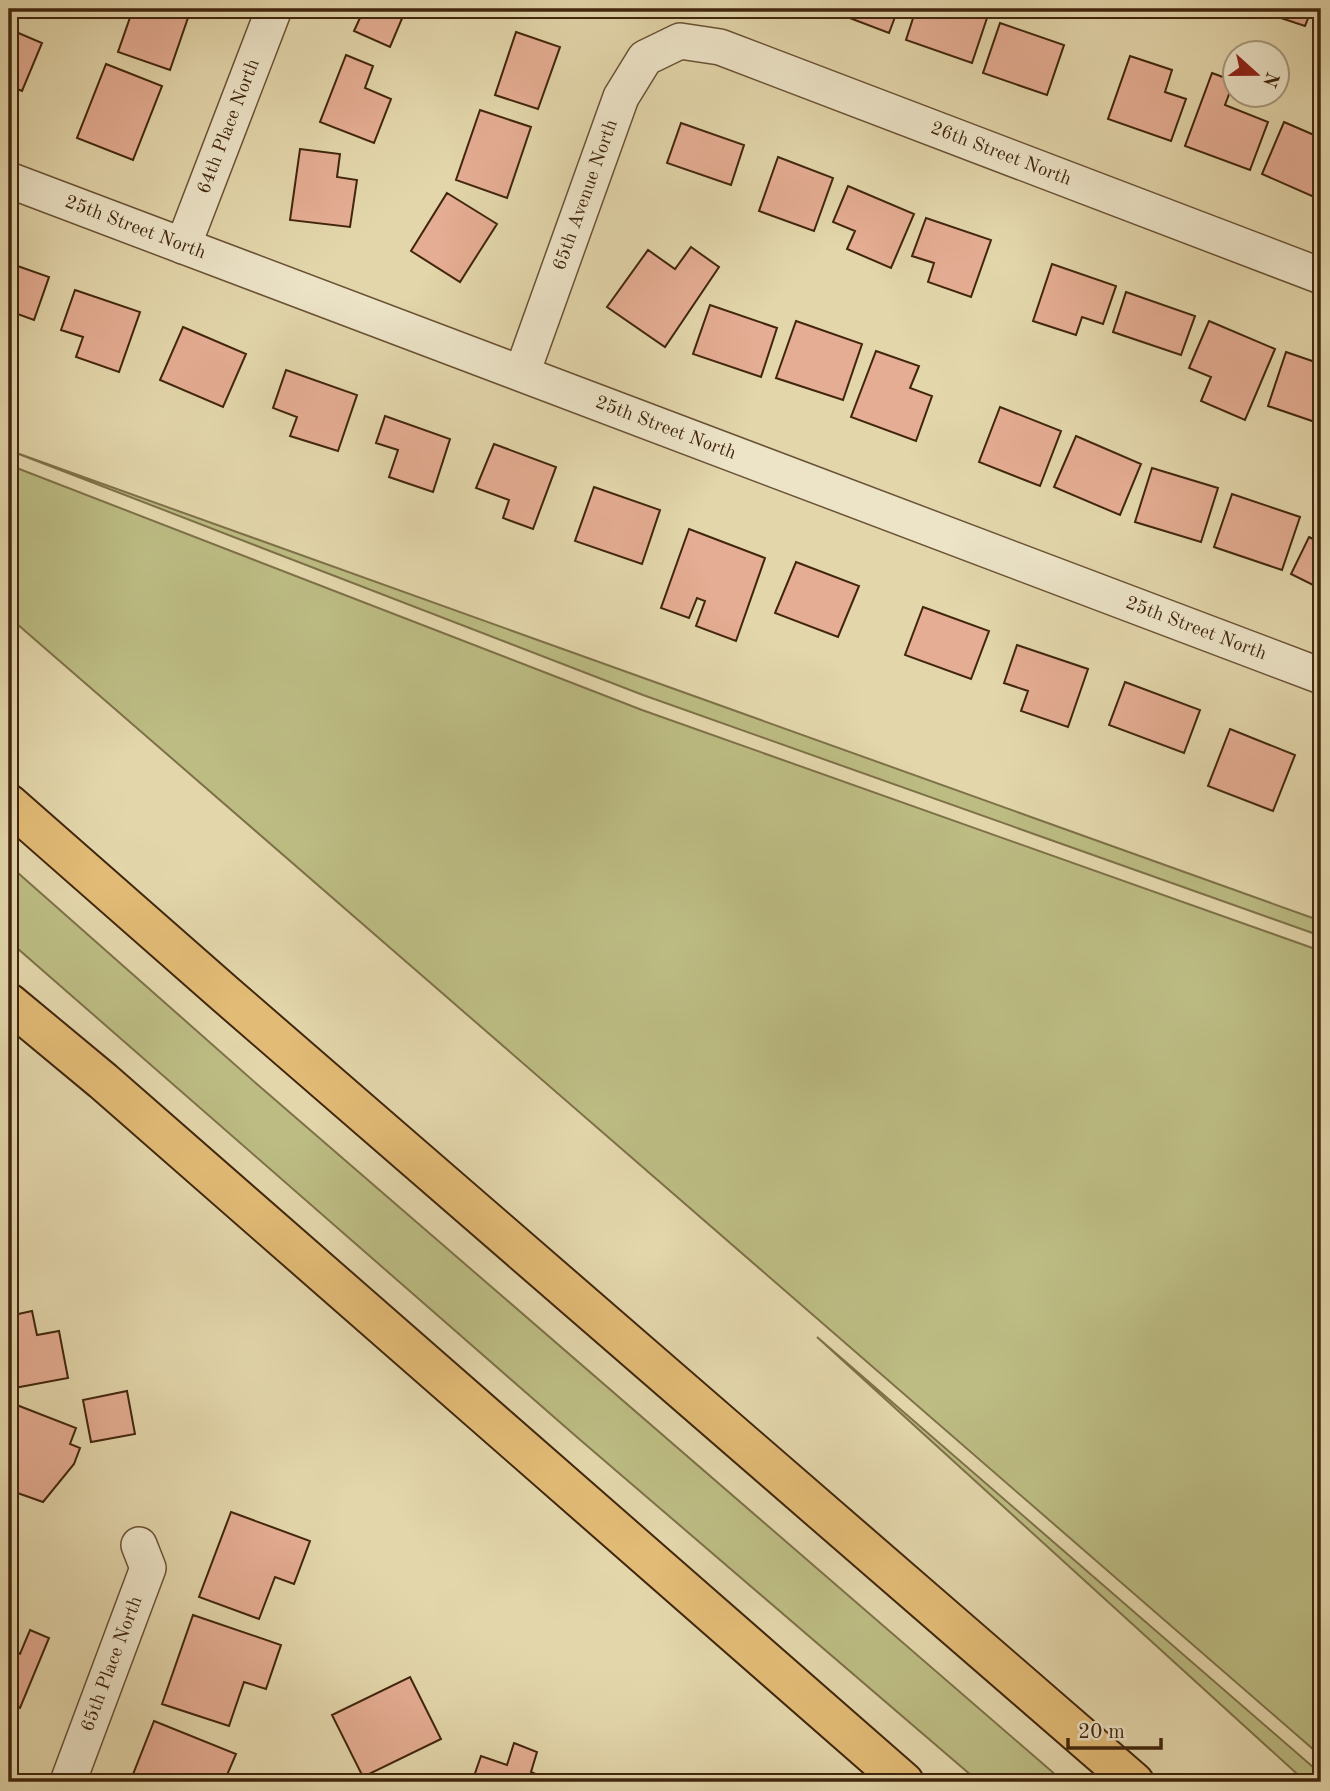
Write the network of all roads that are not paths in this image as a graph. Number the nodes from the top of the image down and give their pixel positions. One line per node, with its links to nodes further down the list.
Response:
1 (274, 9): 4 (street, 64th Place North)
2 (680, 41): 5 (street, 26th Street North); 6 (street, 65th Avenue North)
3 (9, 180): 4 (street, 25th Street North)
4 (183, 246): 6 (street, 25th Street North)
5 (1321, 276)
6 (522, 373): 7 (street, 25th Street North)
7 (1321, 676)
8 (9, 804): 13 (highway)
9 (9, 1003): 12 (highway)
10 (139, 1545): 11 (street, 65th Place North)
11 (68, 1782)
12 (904, 1782)
13 (1134, 1782)

